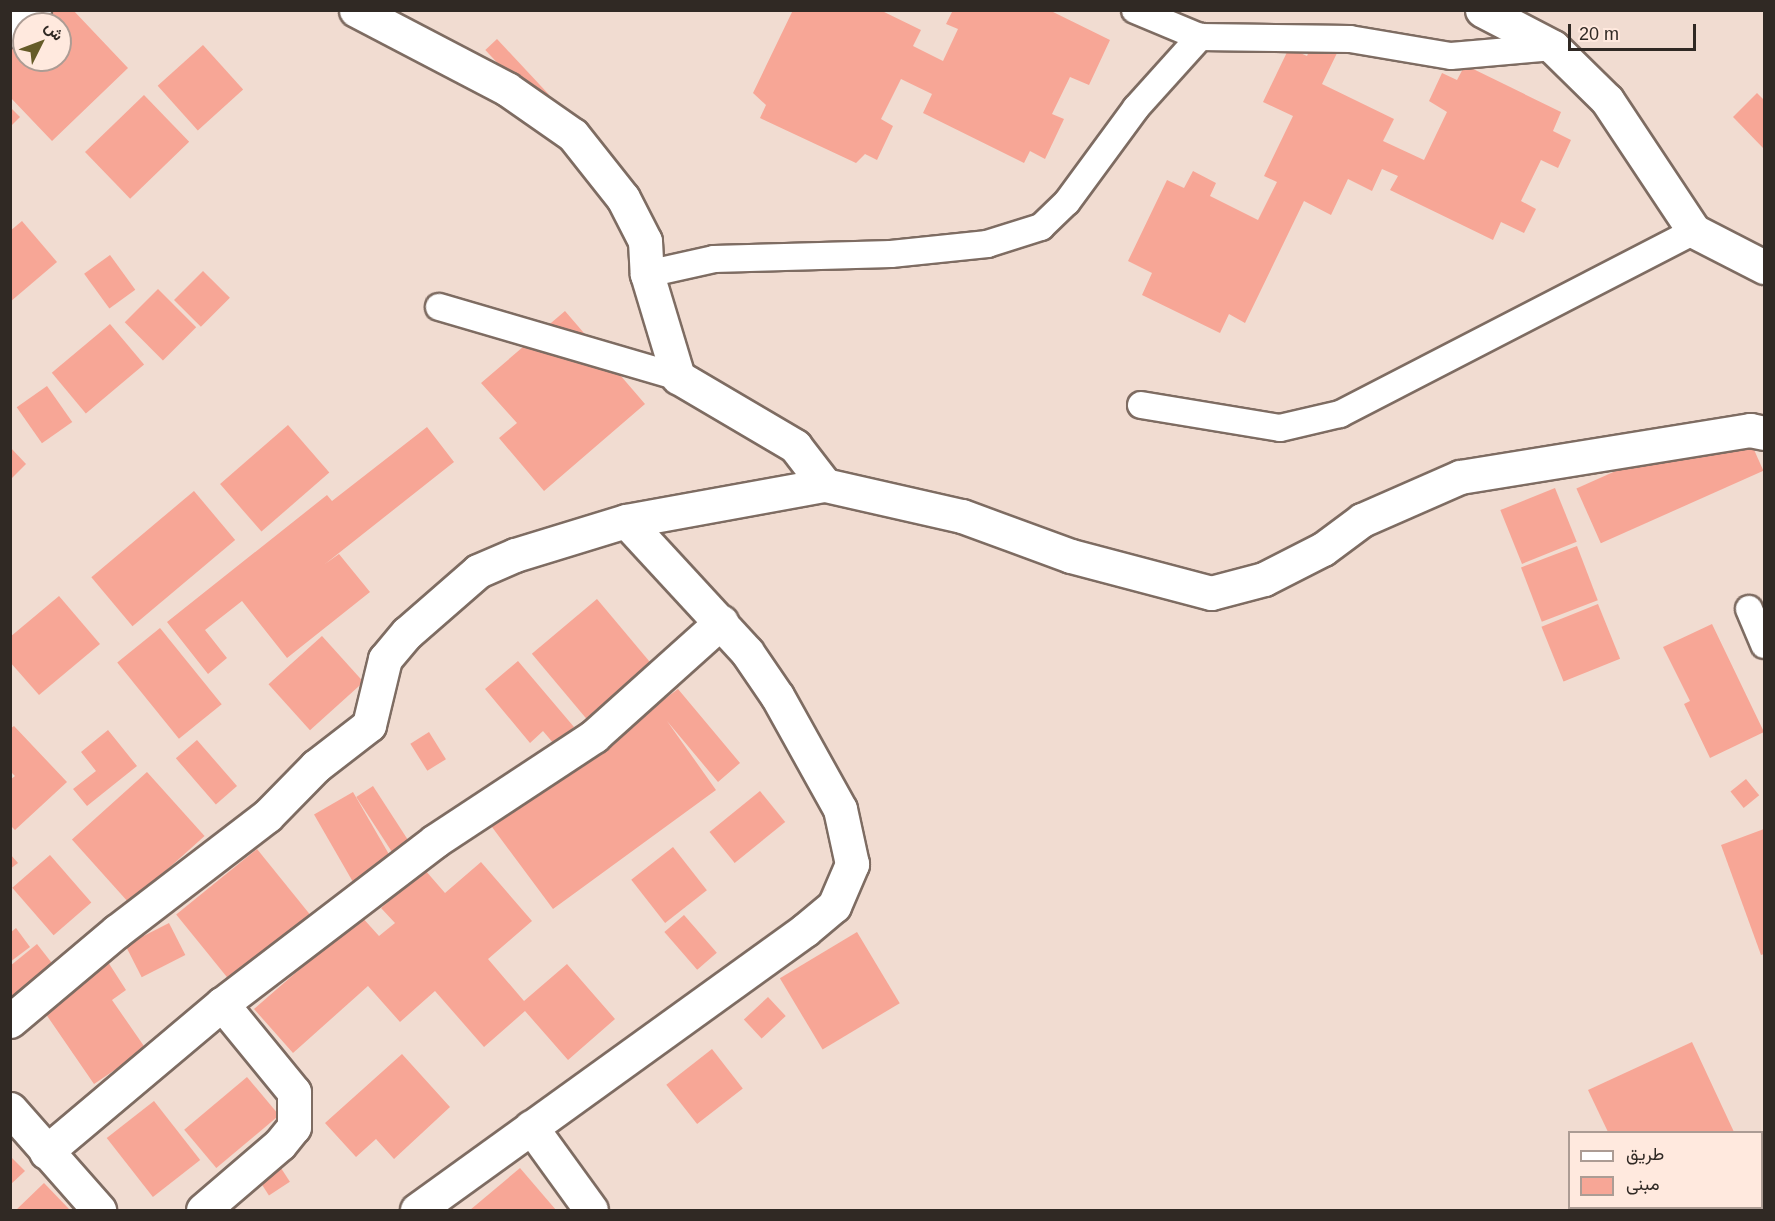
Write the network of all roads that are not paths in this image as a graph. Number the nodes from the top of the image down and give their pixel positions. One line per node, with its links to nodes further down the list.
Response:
1 (34, 10): 5 (street)
2 (356, 10): 10 (street)
3 (1135, 10): 6 (lane)
4 (1482, 10): 7 (street)
5 (10, 30)
6 (1200, 37): 7 (lane); 10 (lane)
7 (1553, 47): 8 (street)
8 (1694, 231): 9 (street); 13 (lane)
9 (1764, 267)
10 (647, 274): 12 (street)
11 (439, 307): 12 (lane)
12 (678, 377): 15 (street)
13 (1141, 405)
14 (1764, 433): 15 (street)
15 (825, 485): 16 (street)
16 (626, 521): 18 (street); 21 (street)
17 (1749, 609): 19 (lane)
18 (721, 622): 20 (street); 23 (street)
19 (1764, 645)
20 (222, 1004): 24 (street); 26 (street)
21 (10, 1022)
22 (10, 1109): 24 (street)
23 (531, 1127): 27 (street); 28 (street)
24 (46, 1152): 25 (street)
25 (99, 1210)
26 (203, 1210)
27 (417, 1210)
28 (591, 1210)

